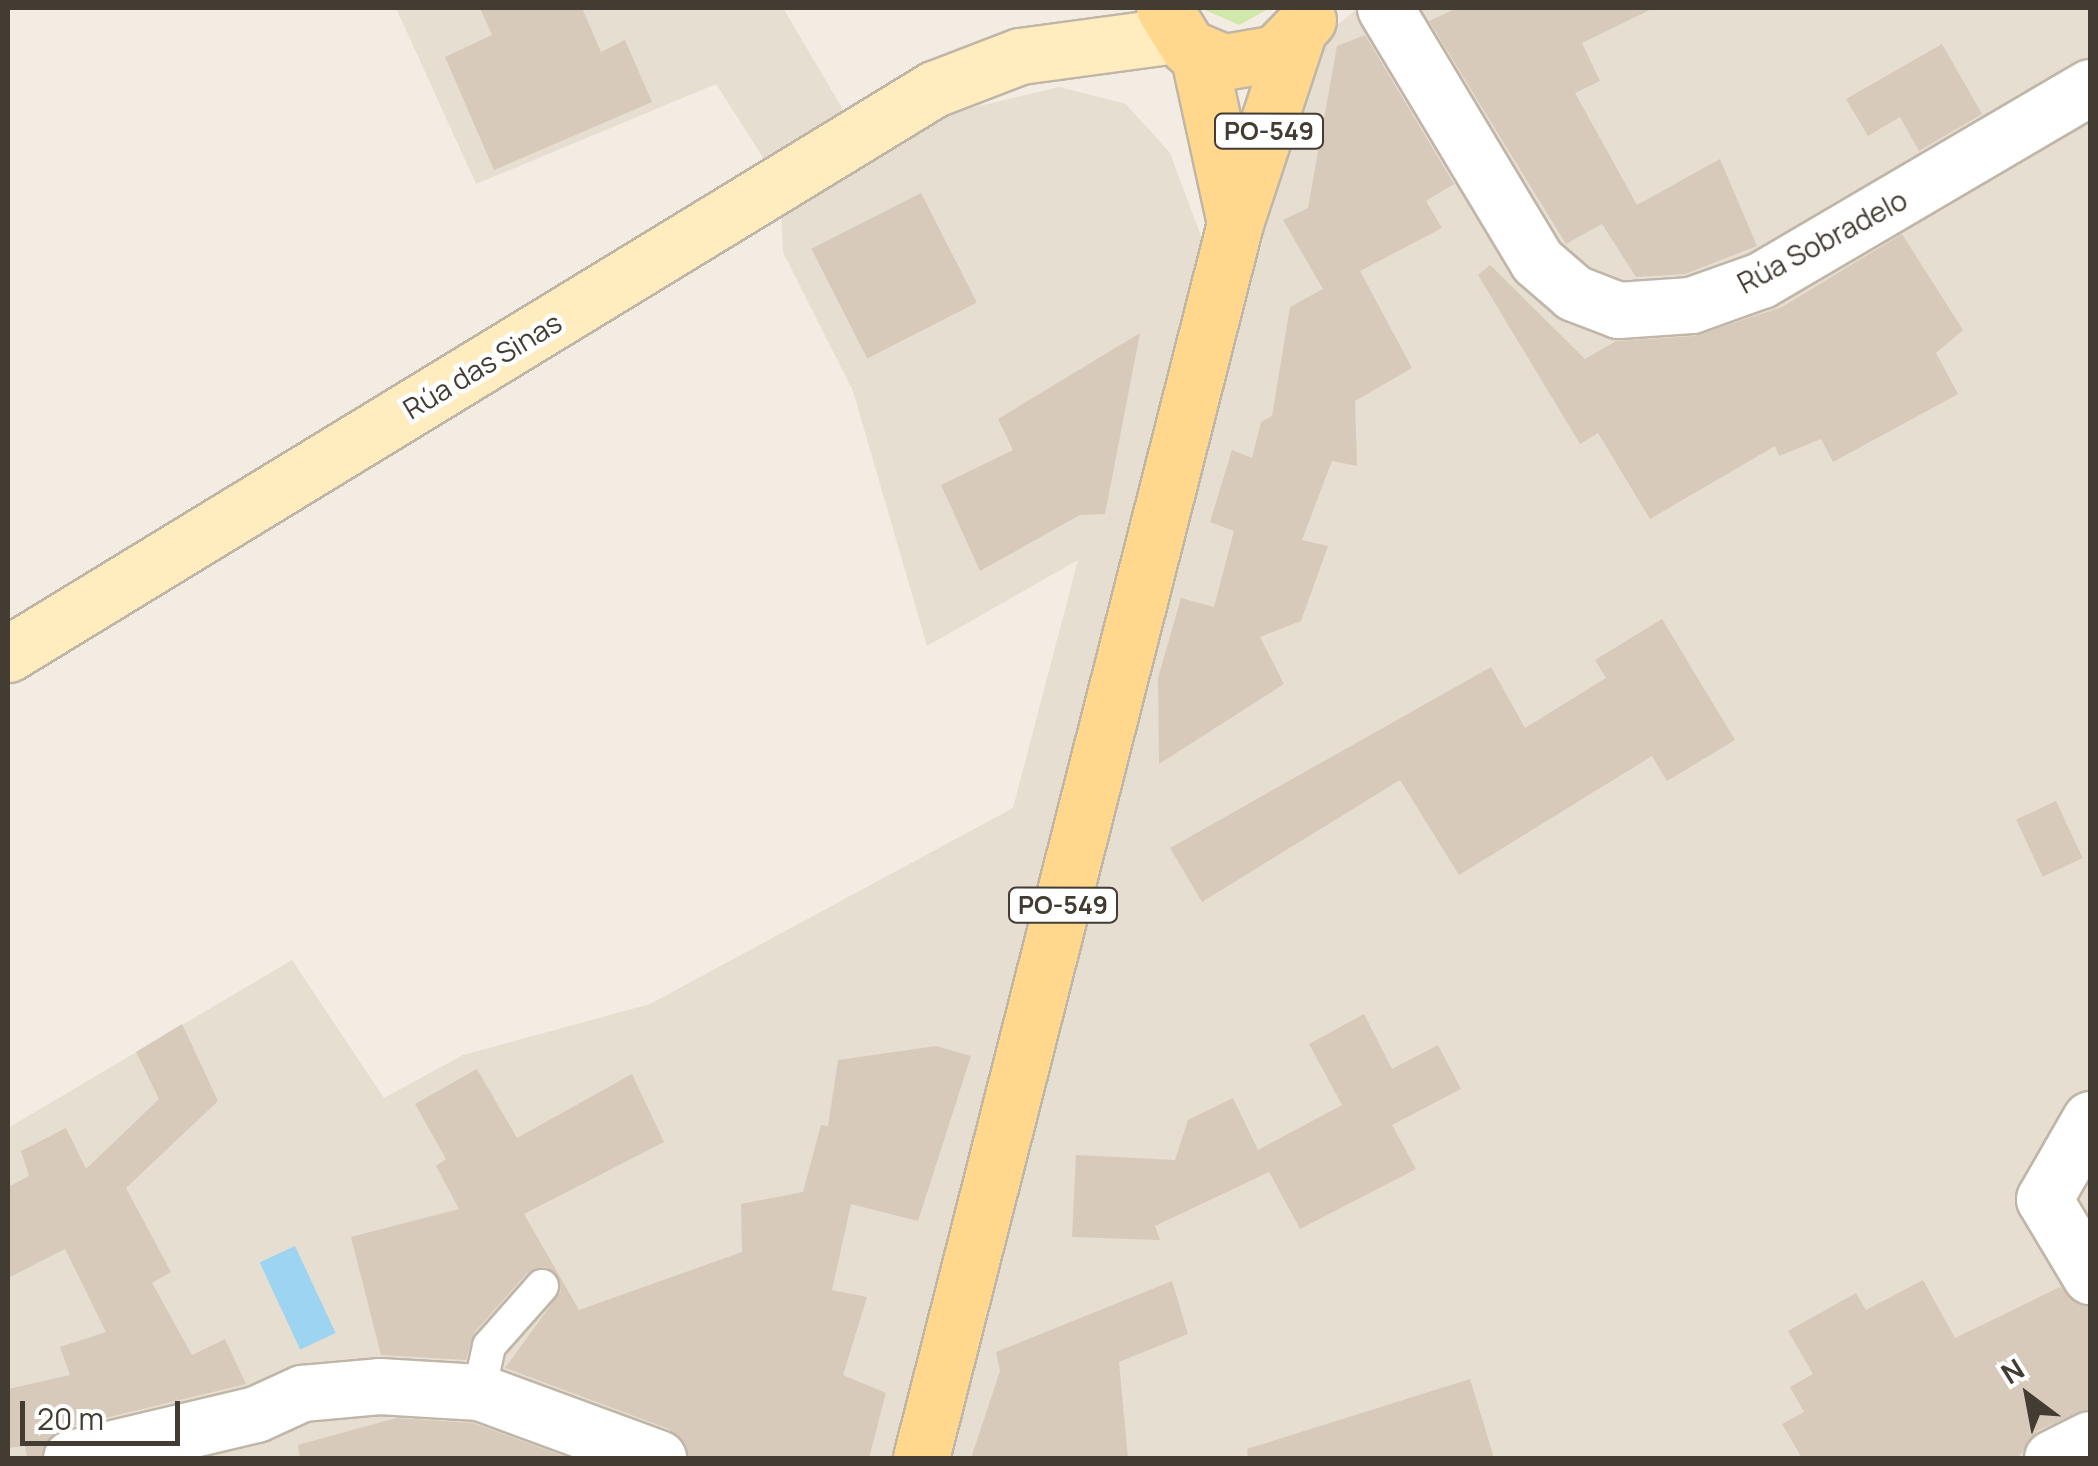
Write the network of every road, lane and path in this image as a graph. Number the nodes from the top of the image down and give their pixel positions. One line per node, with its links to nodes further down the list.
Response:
1 (1053, 8): 5 (street, Rúa das Sinas)
2 (1385, 8): 6 (street, Rúa Sobradelo)
3 (1305, 22): 4 (main road, PO-549); 7 (main road, PO-549)
4 (1180, 32): 5 (street, Rúa das Sinas); 7 (main road, PO-549)
5 (957, 78): 8 (street, Rúa das Sinas)
6 (2090, 87)
7 (1235, 223): 16 (main road, PO-549)
8 (8, 654)
9 (2090, 1119): 10 (street)
10 (2090, 1276)
11 (542, 1286): 12 (lane)
12 (479, 1392): 14 (street); 15 (street)
13 (2090, 1439): 17 (street)
14 (71, 1458)
15 (658, 1458)
16 (921, 1458)
17 (2052, 1458)

